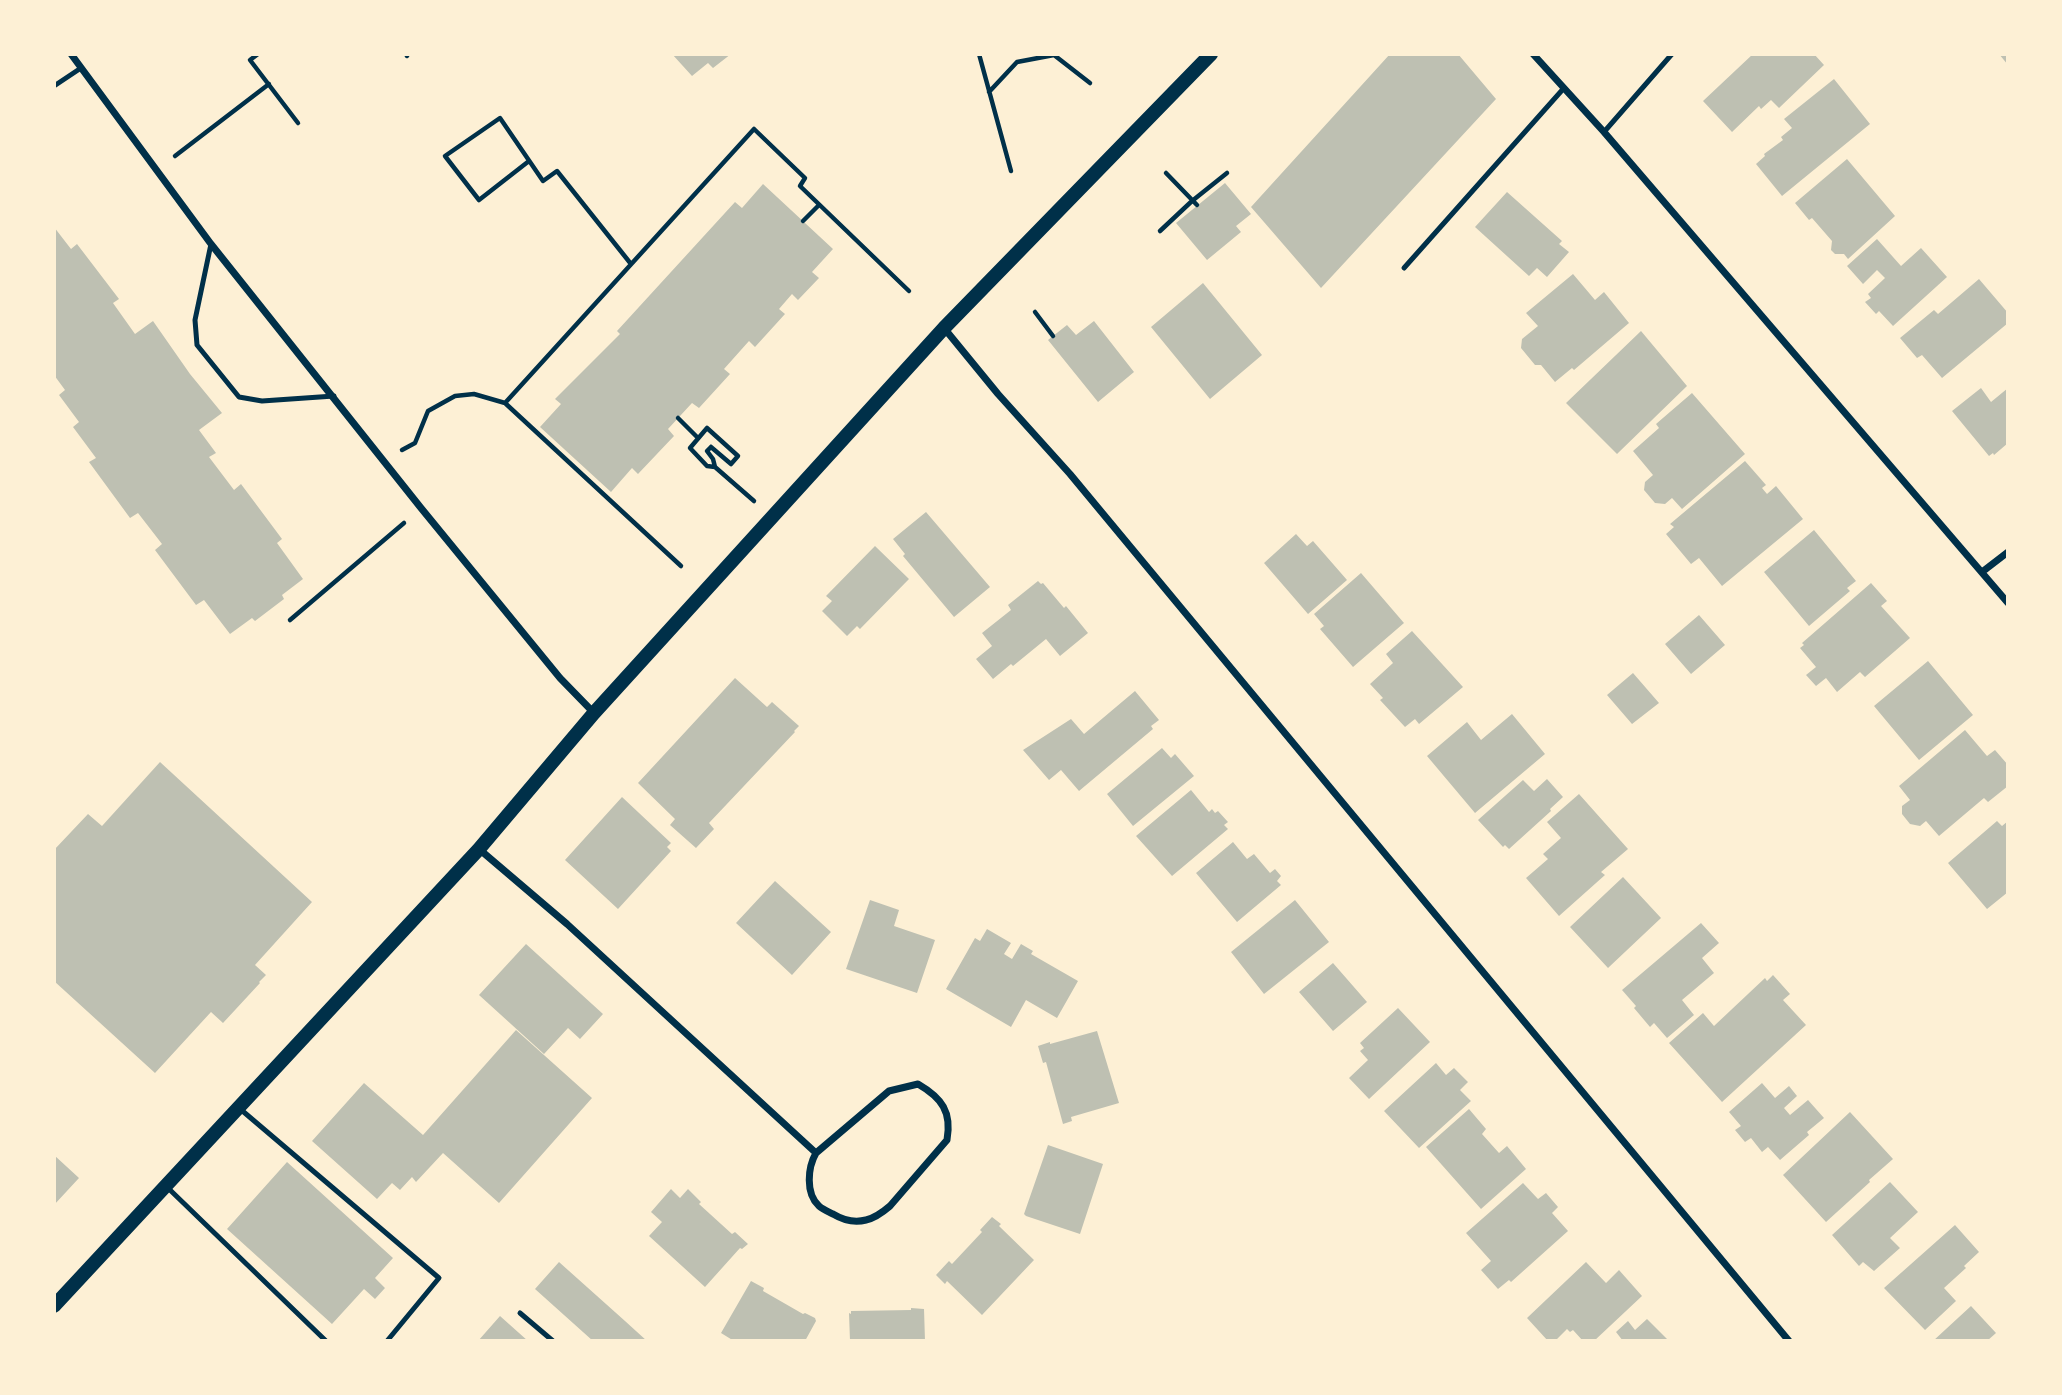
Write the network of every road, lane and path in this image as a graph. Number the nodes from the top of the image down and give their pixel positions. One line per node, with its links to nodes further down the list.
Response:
1 (71, 54): 7 (street)
2 (258, 54): 9 (path)
3 (979, 54): 12 (path)
4 (1211, 54): 30 (main road)
5 (1533, 54): 11 (street)
6 (1672, 54): 14 (lane)
7 (81, 68): 10 (lane); 16 (street)
8 (1090, 83): 12 (path)
9 (269, 84): 13 (path); 16 (path)
10 (54, 86)
11 (1564, 88): 14 (street); 27 (lane)
12 (989, 92): 17 (path)
13 (298, 123)
14 (1604, 132): 42 (street)
15 (529, 161): 15 (path); 26 (path)
16 (157, 171): 25 (street)
17 (1011, 171)
18 (1166, 173): 20 (path)
19 (1227, 173): 20 (path)
20 (1192, 201): 22 (path); 24 (path)
21 (819, 205): 23 (path); 26 (path); 28 (path)
22 (1197, 205)
23 (803, 221)
24 (1160, 231)
25 (211, 244): 32 (street); 32 (lane)
26 (631, 264): 33 (path)
27 (1404, 268)
28 (909, 291)
29 (1035, 312): 31 (path)
30 (944, 328): 39 (main road); 55 (street)
31 (1053, 336)
32 (334, 396): 38 (street)
33 (505, 402): 36 (path); 41 (path)
34 (678, 418): 35 (path)
35 (698, 438): 37 (path); 37 (path)
36 (415, 443)
37 (715, 467): 39 (path)
38 (421, 508): 44 (path); 45 (street)
39 (773, 517): 45 (main road)
40 (2008, 552): 42 (street)
41 (681, 566)
42 (1982, 572): 43 (street)
43 (2008, 603)
44 (290, 620)
45 (594, 713): 46 (main road)
46 (479, 849): 47 (main road); 48 (street)
47 (239, 1108): 49 (main road); 53 (lane)
48 (816, 1153): 48 (street)
49 (166, 1185): 50 (main road); 52 (lane)
50 (54, 1306)
51 (520, 1313): 54 (lane)
52 (326, 1341)
53 (387, 1341)
54 (553, 1341)
55 (1789, 1341)

